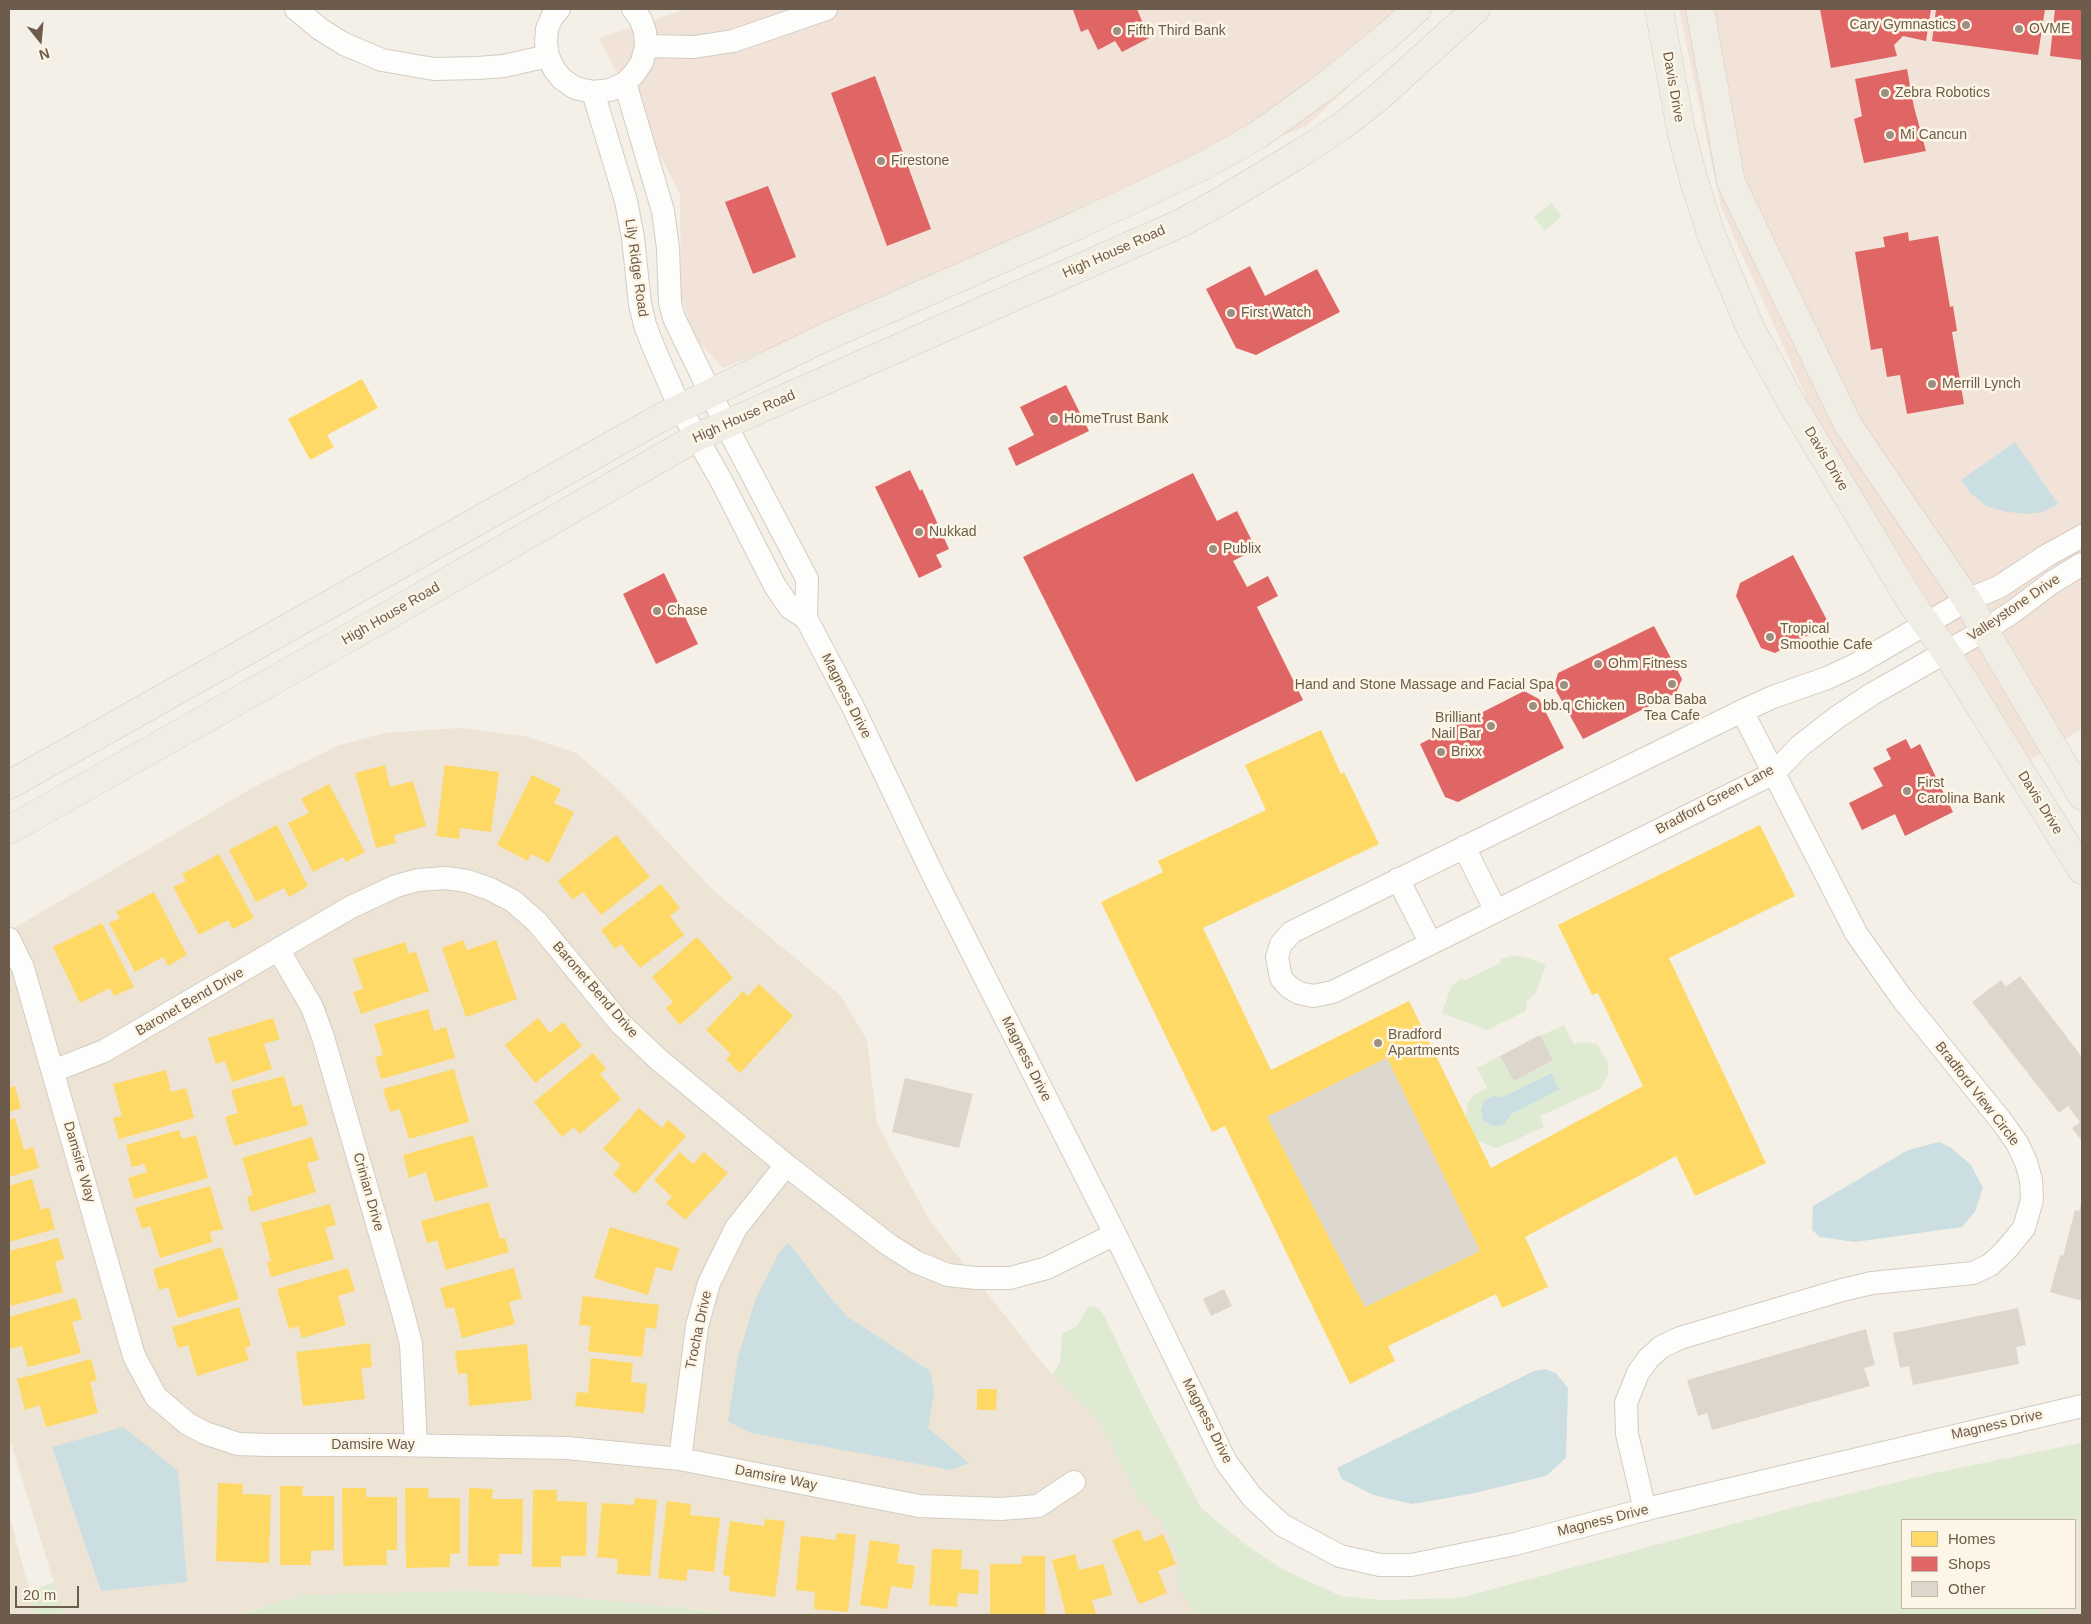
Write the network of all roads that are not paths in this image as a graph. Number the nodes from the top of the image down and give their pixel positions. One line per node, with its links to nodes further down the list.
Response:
1 (296, 9): 10 (street)
2 (559, 9): 10 (street)
3 (633, 9): 9 (street)
4 (826, 9): 9 (street)
5 (1417, 9): 13 (main road)
6 (1476, 9): 15 (main road, High House Road)
7 (1659, 9): 21 (main road, Davis Drive)
8 (1700, 9): 19 (main road)
9 (646, 46): 11 (street)
10 (548, 56): 12 (street)
11 (625, 83): 12 (street); 13 (street)
12 (593, 92): 14 (street, Lily Ridge Road)
13 (711, 392): 14 (main road); 15 (street)
14 (680, 408): 16 (street, Lily Ridge Road); 26 (main road)
15 (726, 424): 16 (main road, High House Road); 20 (street, Magness Drive)
16 (697, 437): 20 (street, Magness Drive); 28 (main road, High House Road)
17 (2082, 536): 19 (street, Valleystone Drive)
18 (2082, 564): 22 (street, Valleystone Drive)
19 (1967, 600): 21 (street, Valleystone Drive); 22 (main road)
20 (806, 618): 38 (street, Magness Drive)
21 (1925, 625): 23 (main road, Davis Drive); 24 (street, Bradford Green Lane)
22 (1985, 630): 23 (street, Valleystone Drive); 27 (main road)
23 (1946, 652): 25 (street, Bradford Green Lane); 30 (main road, Davis Drive)
24 (1742, 711): 25 (street, Bradford View Circle); 29 (street, Bradford Green Lane)
25 (1774, 772): 32 (street, Bradford Green Lane); 43 (street, Bradford View Circle)
26 (9, 785)
27 (2082, 796)
28 (9, 830)
29 (1464, 847): 31 (street, Bradford Green Lane); 32 (street)
30 (2082, 870)
31 (1398, 879): 34 (street); 34 (street, Bradford Green Lane)
32 (1496, 911): 34 (street, Bradford Green Lane)
33 (9, 939): 36 (street, Damsire Way)
34 (1430, 942)
35 (279, 951): 36 (street, Baronet Bend Drive); 37 (street, Baronet Bend Drive); 40 (street, Crinian Drive)
36 (53, 1071): 40 (street, Damsire Way)
37 (786, 1165): 38 (street, Baronet Bend Drive); 41 (street, Trocha Drive)
38 (1115, 1234): 43 (street, Magness Drive)
39 (2082, 1406): 43 (street, Magness Drive)
40 (416, 1445): 41 (street, Damsire Way)
41 (680, 1459): 42 (street, Damsire Way)
42 (1074, 1482)
43 (1645, 1510)

